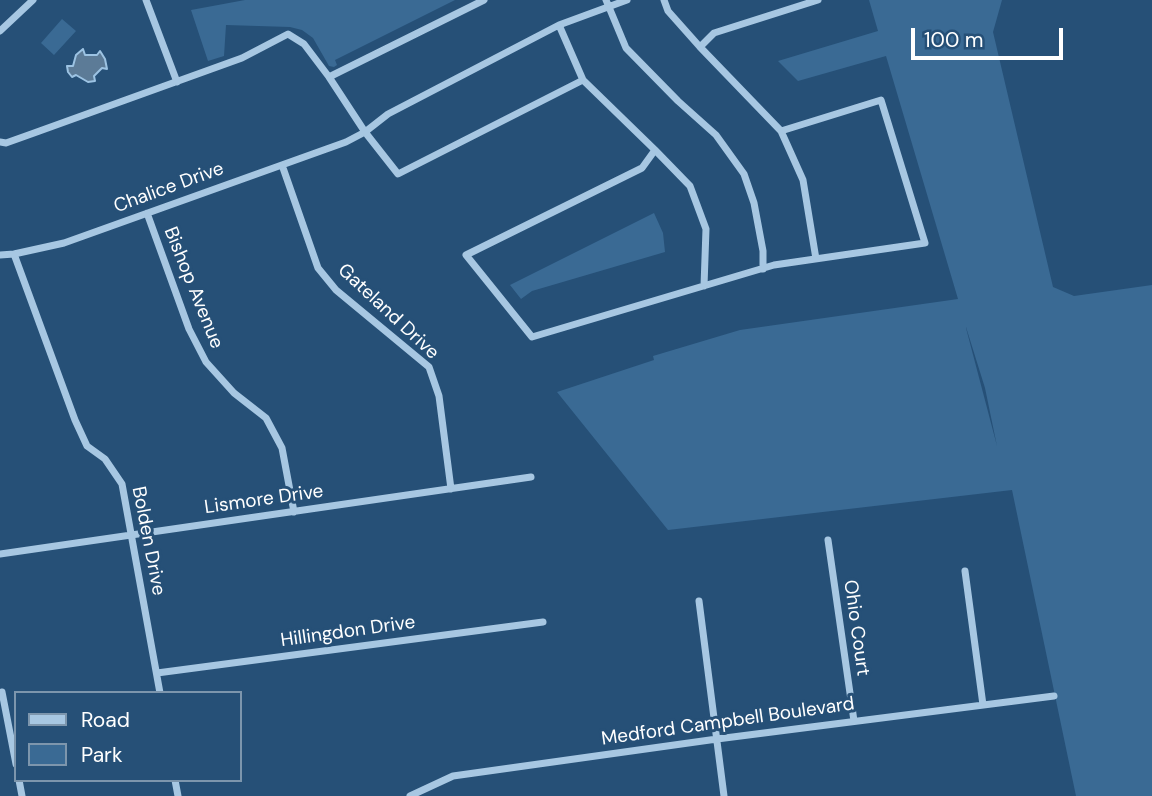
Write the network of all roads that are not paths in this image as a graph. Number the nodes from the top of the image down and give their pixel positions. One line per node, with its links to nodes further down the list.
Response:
1 (33, 0): 9 (street)
2 (146, 0): 13 (street)
3 (485, 0): 11 (street)
4 (627, 0): 7 (street, Chalice Drive)
5 (664, 0): 10 (street)
6 (818, 0): 10 (street)
7 (607, 3): 8 (street, Chalice Drive); 23 (street)
8 (559, 25): 12 (street); 15 (street, Chalice Drive)
9 (0, 31)
10 (700, 47): 14 (street)
11 (329, 77): 13 (street); 15 (street)
12 (583, 80): 15 (street); 17 (street)
13 (177, 82): 16 (street)
14 (781, 131): 22 (street); 22 (street)
15 (365, 132): 18 (street, Chalice Drive)
16 (0, 142)
17 (654, 150): 24 (street); 24 (street)
18 (282, 165): 19 (street, Chalice Drive); 26 (street, Gateland Drive)
19 (147, 213): 20 (street, Chalice Drive); 27 (street, Bishop Avenue)
20 (14, 254): 21 (street, Chalice Drive); 28 (street, Bolden Drive)
21 (0, 255)
22 (816, 259): 23 (street)
23 (762, 269): 24 (street)
24 (705, 286)
25 (531, 477): 26 (street, Lismore Drive)
26 (451, 489): 27 (street, Lismore Drive)
27 (294, 512): 28 (street, Lismore Drive)
28 (133, 535): 30 (street, Lismore Drive); 34 (street, Bolden Drive)
29 (828, 540): 39 (street, Ohio Court)
30 (0, 554)
31 (965, 571): 38 (street)
32 (699, 601): 40 (street)
33 (543, 622): 34 (street, Hillingdon Drive)
34 (157, 673): 35 (street, Bolden Drive)
35 (160, 691)
36 (2, 692): 41 (street)
37 (1054, 696): 38 (street, Medford Campbell Boulevard)
38 (983, 705): 39 (street, Medford Campbell Boulevard)
39 (854, 721): 40 (street, Medford Campbell Boulevard)
40 (717, 738): 42 (street, Medford Campbell Boulevard); 43 (street)
41 (14, 754)
42 (410, 796)
43 (724, 796)

